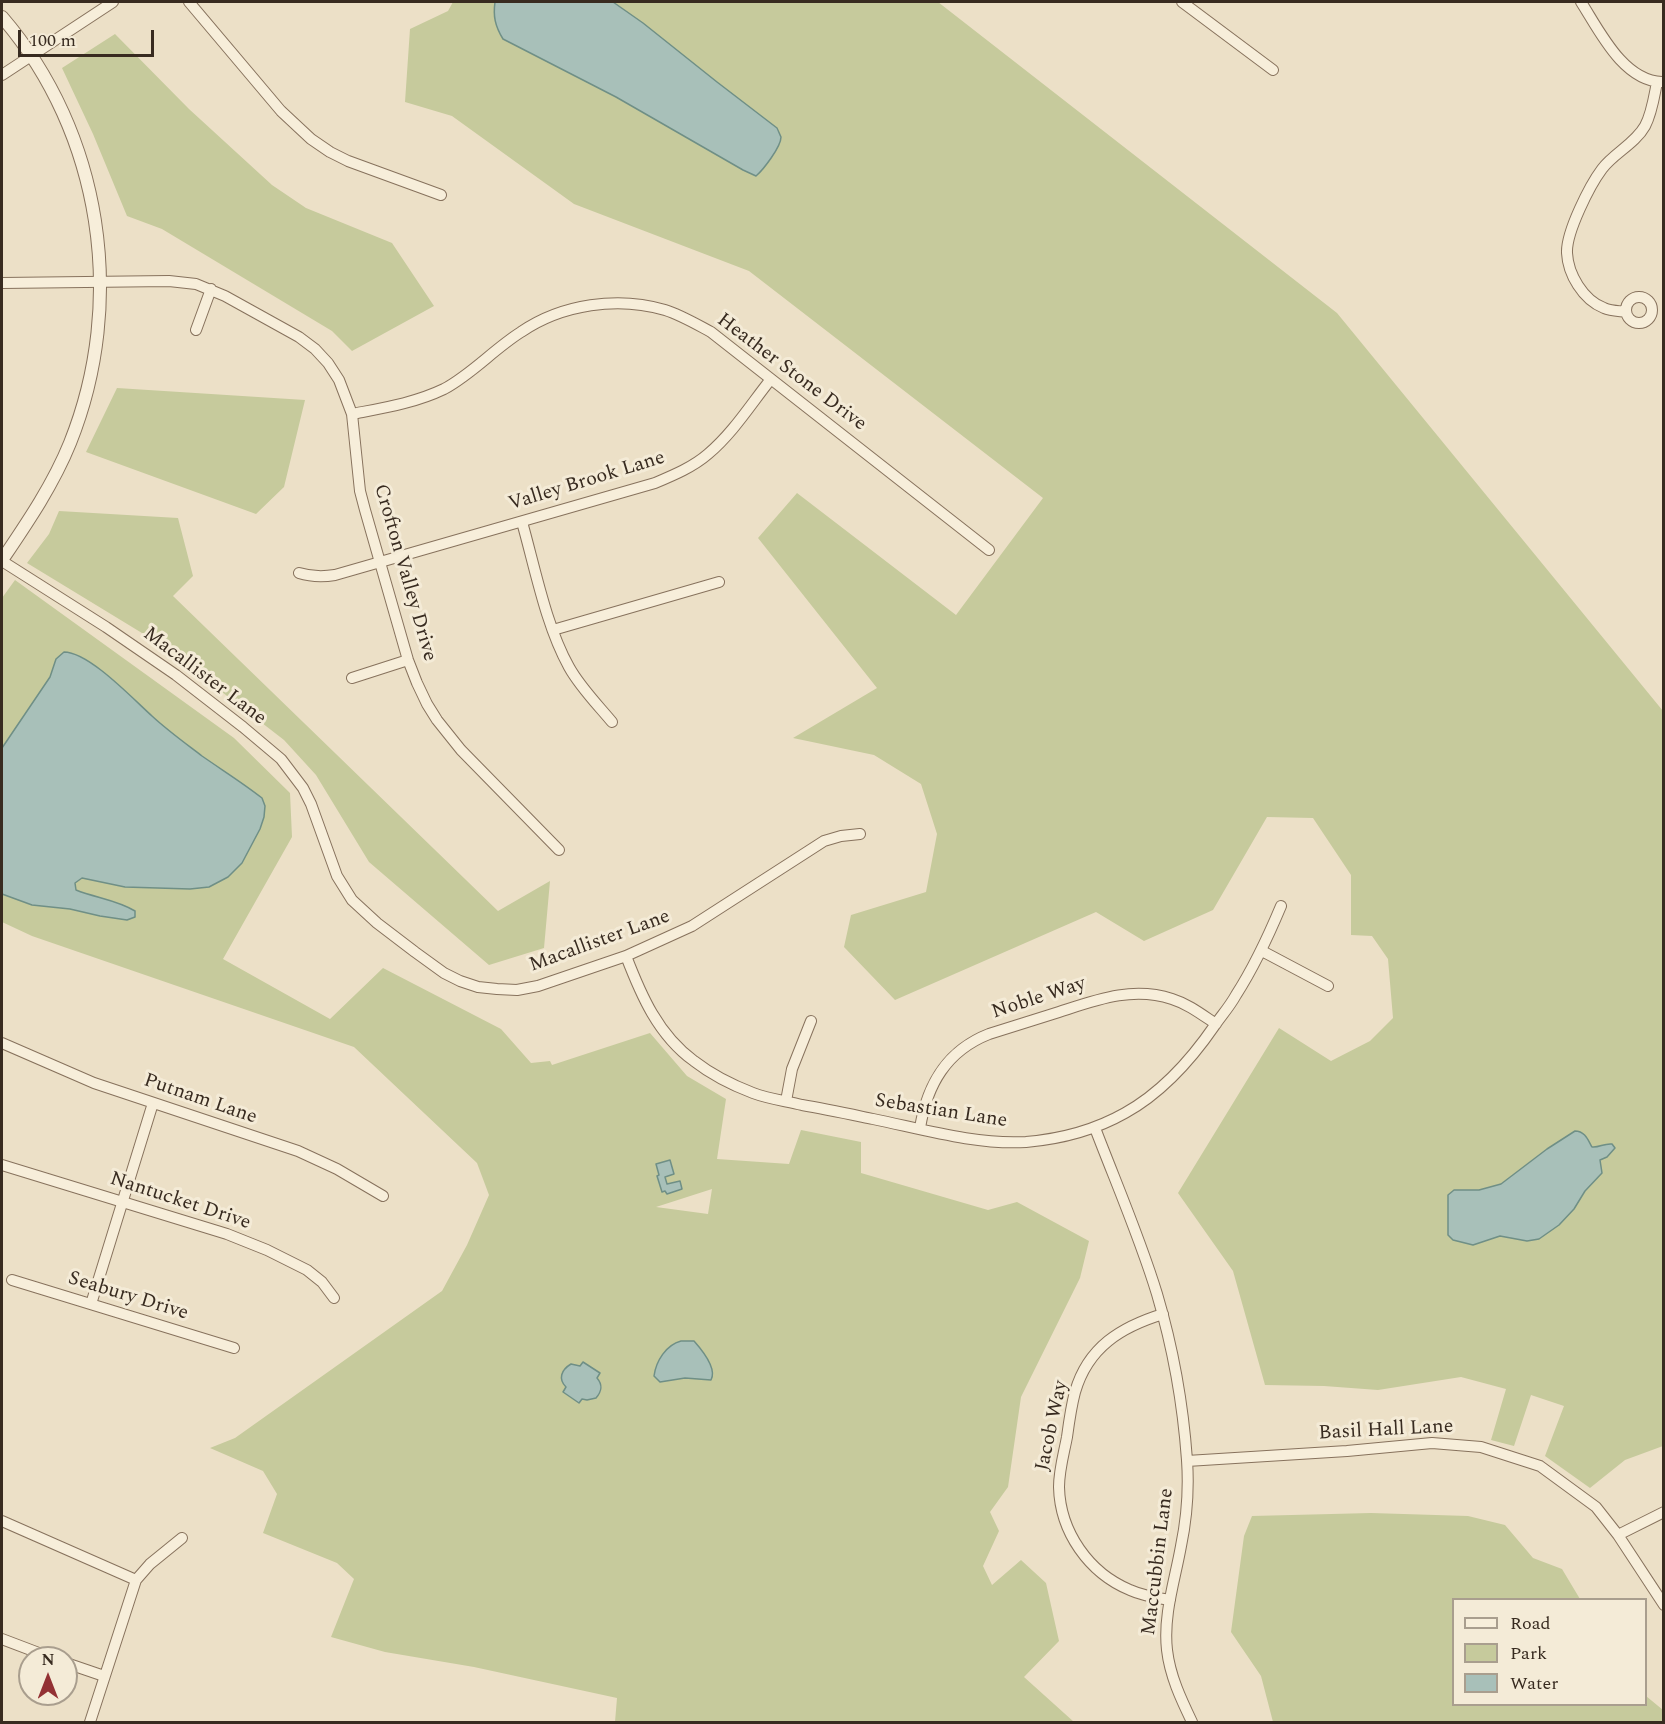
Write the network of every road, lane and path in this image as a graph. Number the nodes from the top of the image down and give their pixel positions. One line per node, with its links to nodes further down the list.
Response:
1 (113, 2): 6 (street)
2 (189, 2): 10 (street)
3 (1182, 2): 7 (street)
4 (1581, 2): 9 (street)
5 (2, 17): 6 (street)
6 (31, 55): 8 (street); 12 (street)
7 (1273, 70)
8 (2, 75)
9 (1660, 82): 14 (street)
10 (441, 195)
11 (2, 282): 12 (street, Crofton Valley Drive)
12 (100, 282): 13 (street, Crofton Valley Drive); 20 (street)
13 (211, 289): 15 (street); 17 (street, Crofton Valley Drive)
14 (1626, 312)
15 (196, 330)
16 (771, 379): 17 (street, Heather Stone Drive); 18 (street, Valley Brook Lane); 19 (street, Heather Stone Drive)
17 (352, 414): 21 (street, Crofton Valley Drive)
18 (522, 522): 21 (street, Valley Brook Lane); 24 (street)
19 (989, 550)
20 (2, 561): 32 (street, Macallister Lane)
21 (380, 563): 22 (street, Valley Brook Lane); 25 (street, Crofton Valley Drive)
22 (299, 573)
23 (719, 582): 24 (street)
24 (553, 630): 27 (street)
25 (408, 660): 26 (street); 29 (street, Crofton Valley Drive)
26 (352, 678)
27 (612, 722)
28 (860, 834): 32 (street, Macallister Lane)
29 (560, 850)
30 (1281, 906): 31 (street, Sebastian Lane)
31 (1262, 951): 33 (street); 35 (street, Sebastian Lane)
32 (626, 956): 37 (street, Sebastian Lane)
33 (1328, 986)
34 (811, 1020): 37 (street)
35 (1216, 1024): 39 (street, Noble Way); 40 (street, Sebastian Lane)
36 (2, 1043): 38 (street, Putnam Lane)
37 (786, 1101): 39 (street, Sebastian Lane)
38 (153, 1103): 42 (street, Putnam Lane); 43 (street)
39 (920, 1128): 40 (street, Sebastian Lane)
40 (1095, 1128): 47 (street, Maccubbin Lane)
41 (2, 1165): 43 (street, Nantucket Drive)
42 (383, 1196)
43 (121, 1202): 45 (street, Nantucket Drive); 46 (street)
44 (12, 1280): 46 (street, Seabury Drive)
45 (334, 1298)
46 (91, 1304): 48 (street, Seabury Drive)
47 (1163, 1314): 49 (street, Maccubbin Lane); 55 (street, Jacob Way)
48 (234, 1348)
49 (1187, 1461): 52 (street, Basil Hall Lane); 55 (street, Maccubbin Lane)
50 (1664, 1512): 52 (street)
51 (2, 1521): 54 (street)
52 (1618, 1535): 56 (street, Basil Hall Lane)
53 (182, 1538): 54 (street)
54 (136, 1580): 60 (street)
55 (1170, 1600): 62 (street, Maccubbin Lane)
56 (1664, 1605)
57 (2, 1639): 58 (street)
58 (20, 1646)
59 (78, 1667): 60 (street)
60 (105, 1676): 61 (street)
61 (90, 1722)
62 (1192, 1722)

